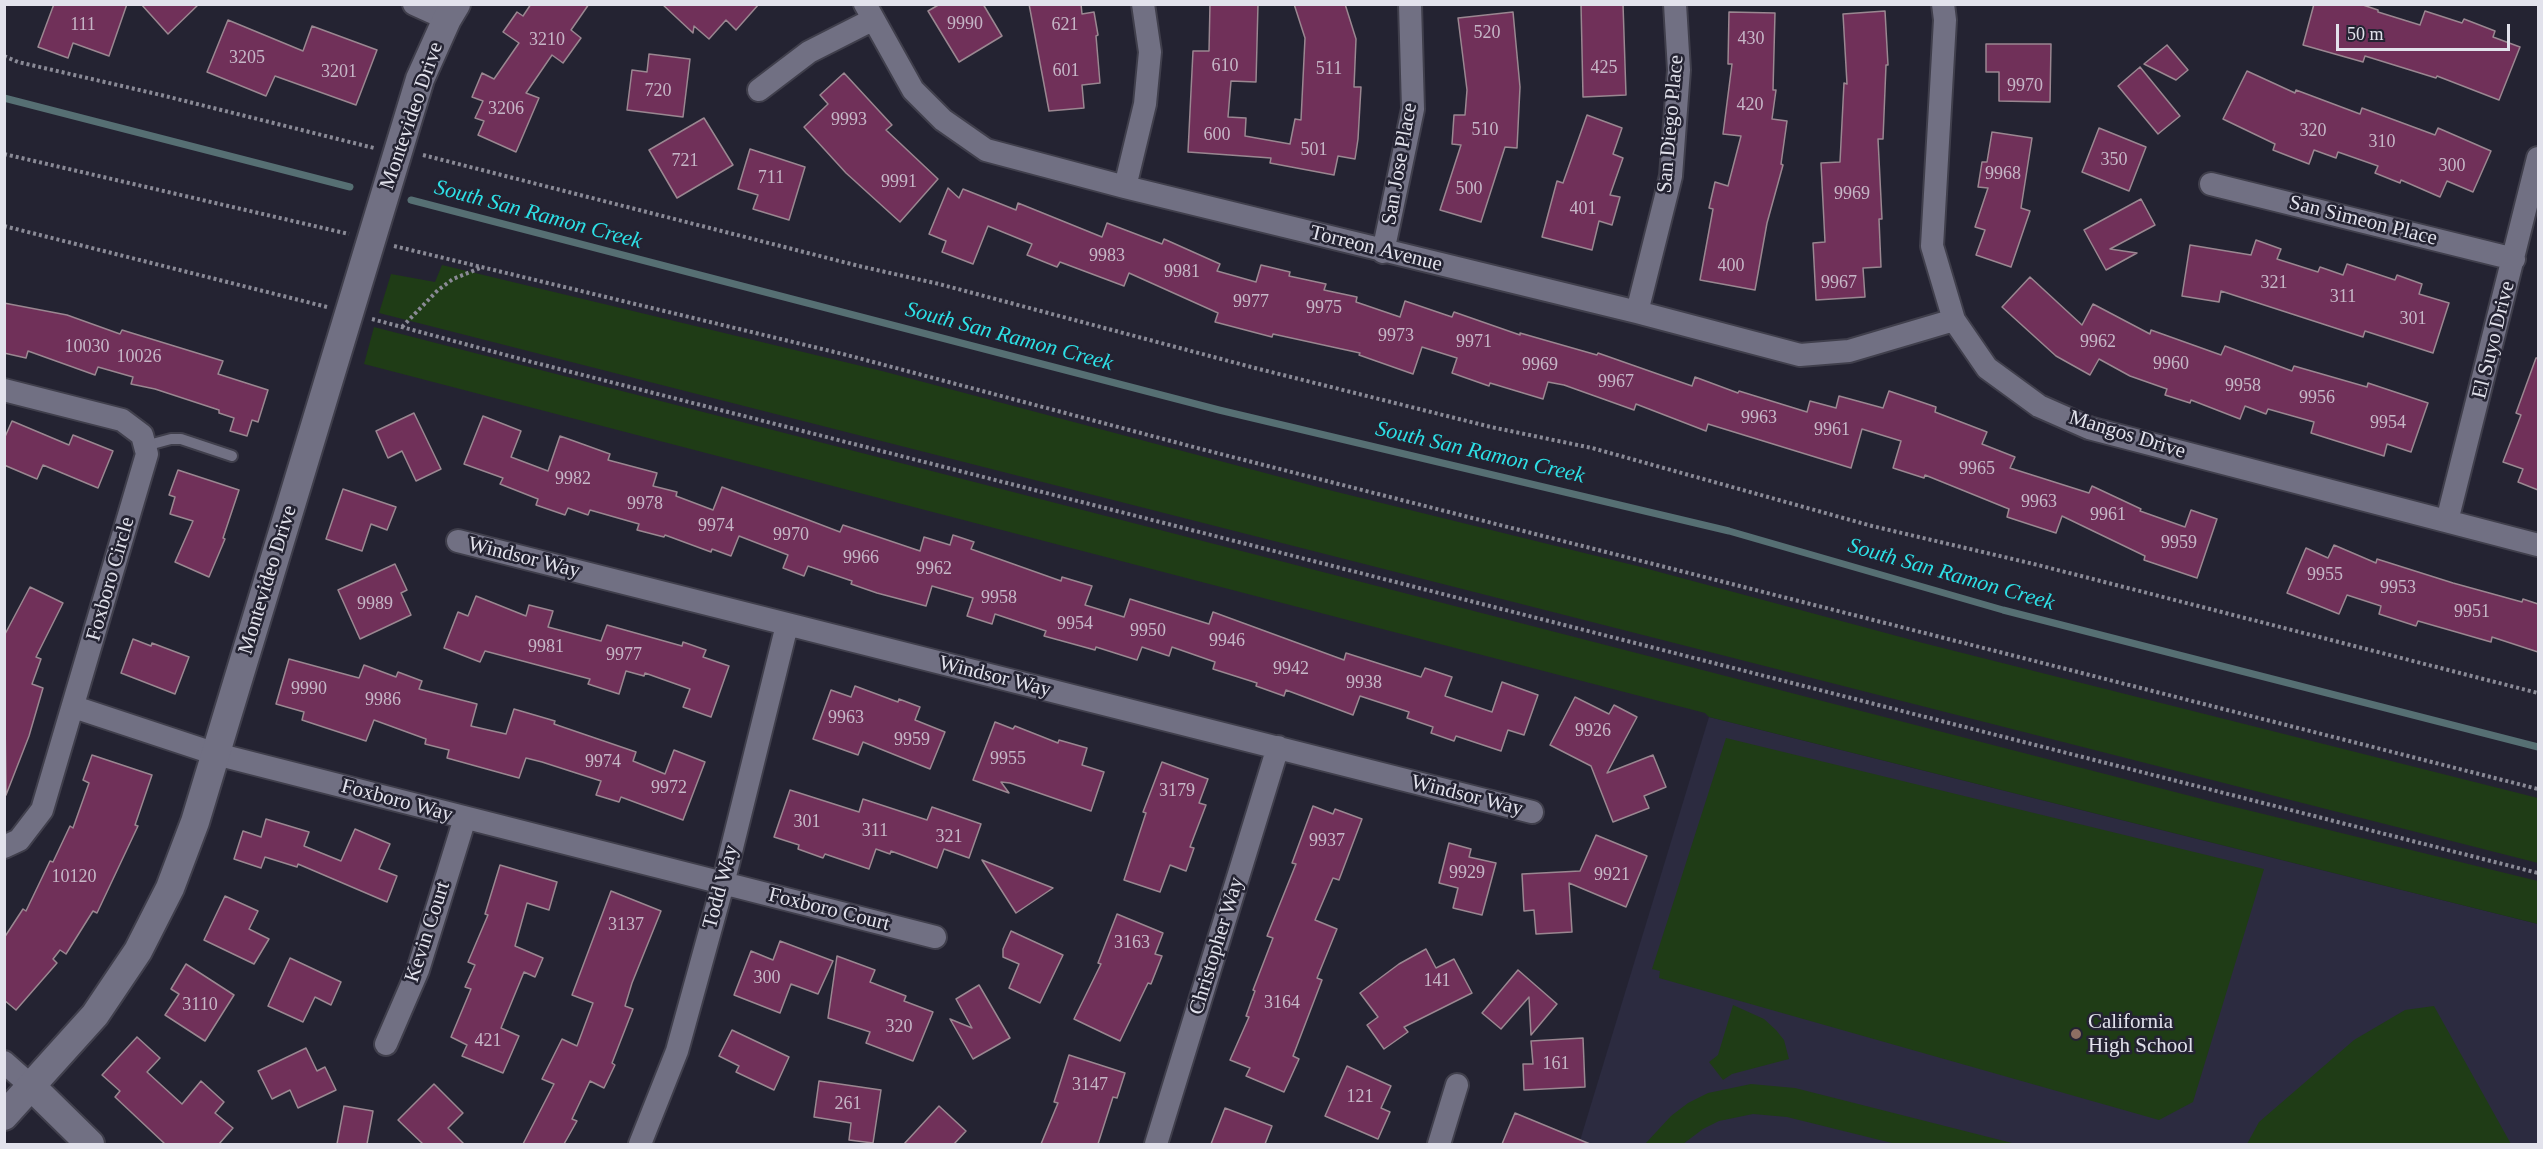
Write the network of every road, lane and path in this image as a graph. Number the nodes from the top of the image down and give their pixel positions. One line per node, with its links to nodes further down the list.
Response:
1 (414, 4): 6 (street)
2 (1143, 4): 14 (street)
3 (1410, 4): 17 (street, San Jose Place)
4 (1675, 4): 20 (street, San Diego Place)
5 (1943, 4): 22 (street, Mangos Drive)
6 (451, 12): 10 (street, Montevideo Drive)
7 (869, 12): 9 (street); 14 (street, Torreon Avenue)
8 (4, 56): 10 (path)
9 (759, 90)
10 (398, 149): 16 (street, Montevideo Drive); 31 (path)
11 (4, 154): 16 (path)
12 (2538, 158): 18 (street, El Suyo Drive)
13 (2211, 184): 18 (street, San Simeon Place)
14 (1125, 187): 17 (street, Torreon Avenue)
15 (4, 226): 21 (path)
16 (371, 240): 19 (path); 21 (street, Montevideo Drive)
17 (1383, 252): 20 (street, Torreon Avenue)
18 (2514, 259): 27 (street, El Suyo Drive)
19 (480, 268): 23 (path); 35 (path)
20 (1637, 312): 22 (street, Torreon Avenue)
21 (348, 313): 23 (path); 34 (street, Montevideo Drive)
22 (1954, 320): 27 (street, Mangos Drive)
23 (402, 327): 39 (path)
24 (4, 390): 25 (street)
25 (145, 446): 26 (lane); 32 (street, Foxboro Circle)
26 (232, 456)
27 (2447, 521): 29 (street, Mangos Drive)
28 (458, 541): 30 (street, Windsor Way)
29 (2538, 545)
30 (787, 626): 33 (street, Windsor Way); 40 (street, Todd Way)
31 (2538, 693)
32 (74, 707): 34 (street, Foxboro Way); 38 (street, Foxboro Circle)
33 (1278, 747): 36 (street, Windsor Way); 49 (street, Christopher Way)
34 (216, 754): 37 (street, Foxboro Way); 45 (street, Montevideo Drive)
35 (2538, 789)
36 (1532, 812)
37 (465, 818): 40 (street, Foxboro Way); 42 (street, Kevin Court)
38 (4, 847)
39 (2538, 873)
40 (723, 884): 41 (street, Foxboro Court); 48 (street, Todd Way)
41 (935, 937)
42 (386, 1044)
43 (4, 1062): 45 (street)
44 (1457, 1085): 50 (street)
45 (31, 1086): 46 (street, Montevideo Drive); 47 (street)
46 (4, 1116)
47 (90, 1144)
48 (640, 1144)
49 (1156, 1144)
50 (1439, 1144)

